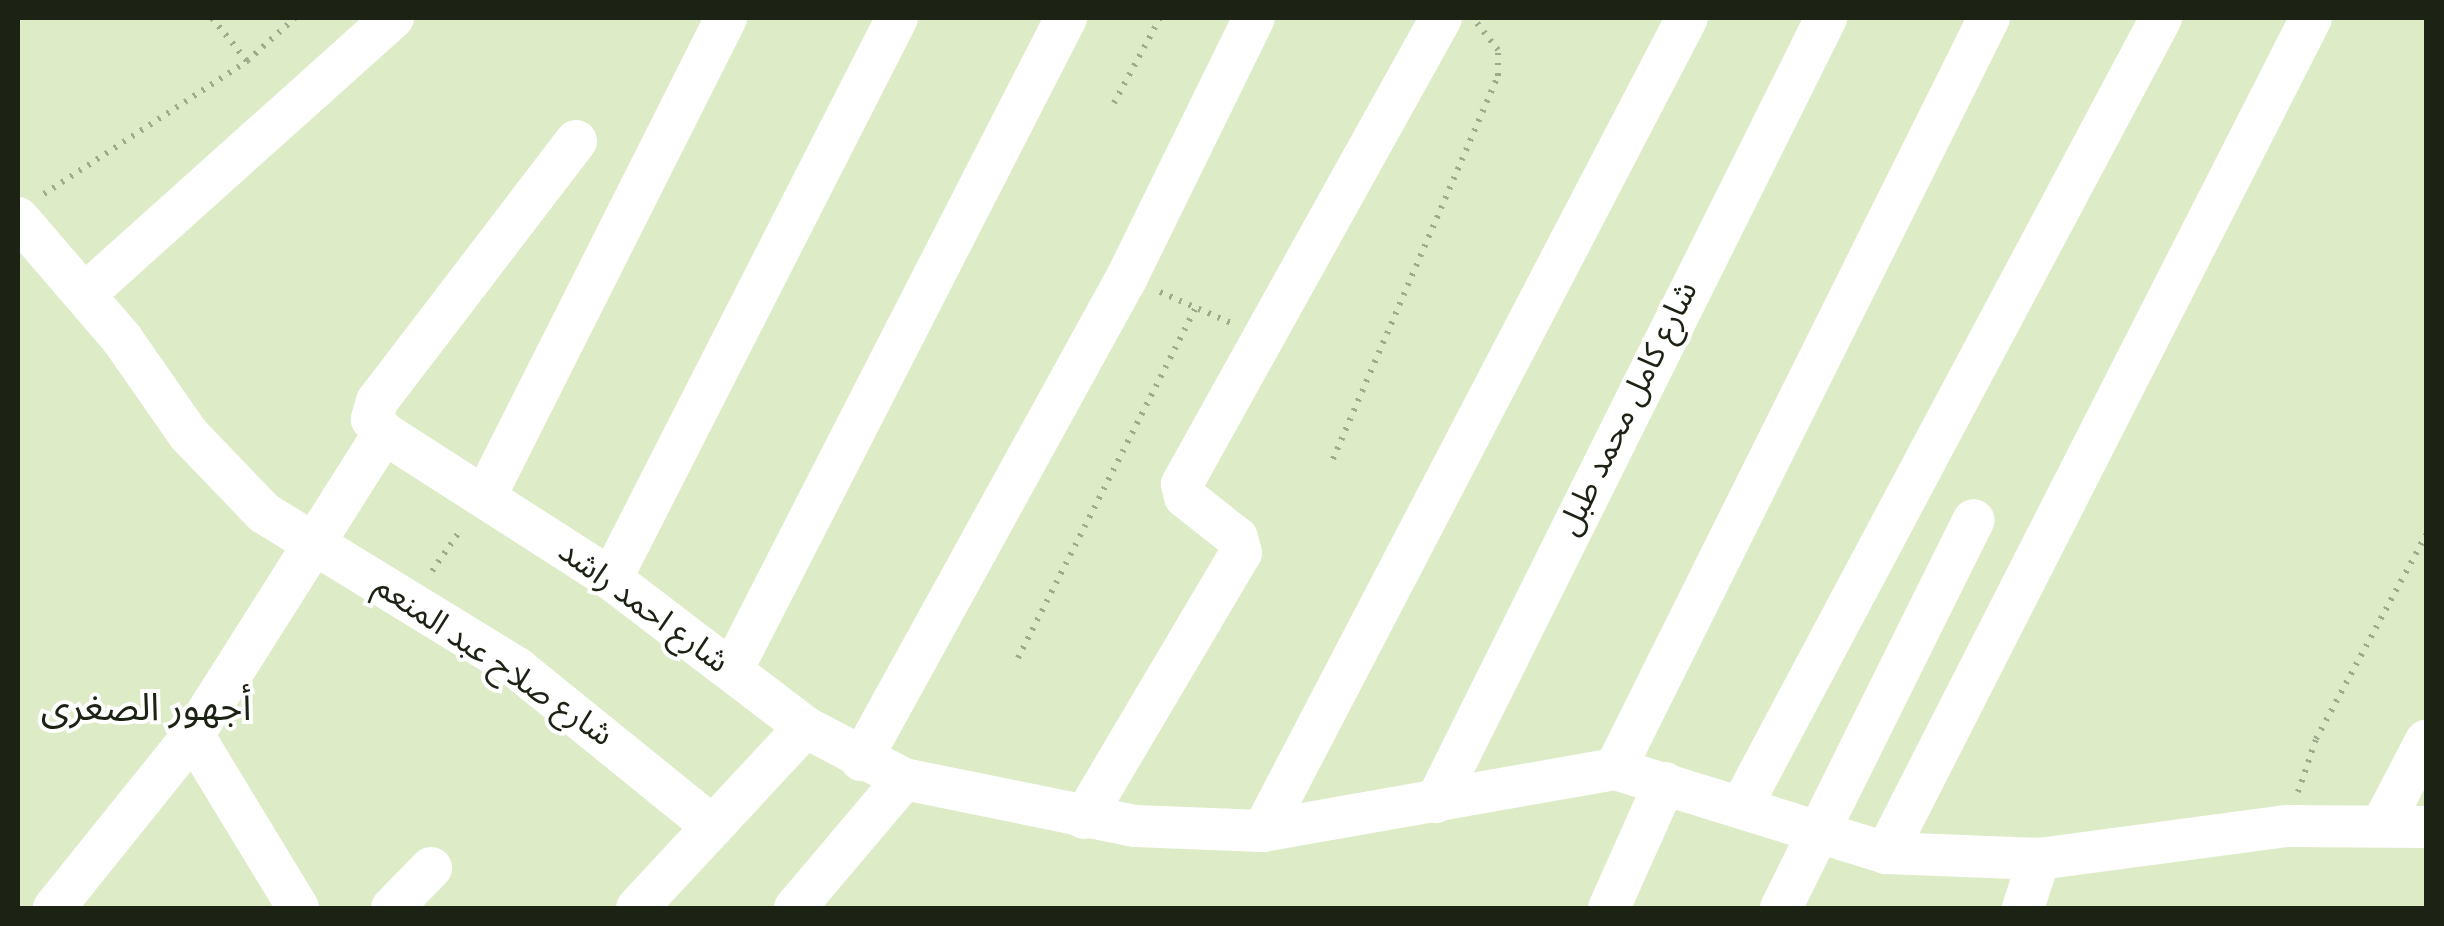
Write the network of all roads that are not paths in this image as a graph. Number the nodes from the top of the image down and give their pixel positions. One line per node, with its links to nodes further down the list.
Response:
1 (393, 18): 14 (street)
2 (726, 18): 16 (street)
3 (897, 18): 19 (street)
4 (1066, 18): 20 (street)
5 (1254, 18): 24 (street)
6 (1441, 18): 30 (street)
7 (1687, 18): 34 (street)
8 (1826, 18): 28 (street, شارع كامل محمد طبل)
9 (1989, 18): 25 (street)
10 (2161, 18): 29 (street)
11 (2311, 18): 36 (street)
12 (576, 141): 15 (street)
13 (26, 209): 14 (street, شارع صلاح عبد المنعم)
14 (85, 294): 18 (street, شارع صلاح عبد المنعم)
15 (384, 432): 16 (street, شارع احمد راشد); 18 (street)
16 (486, 495): 19 (street, شارع احمد راشد)
17 (1974, 520): 35 (street)
18 (314, 544): 22 (street); 32 (street, شارع صلاح عبد المنعم)
19 (611, 579): 20 (street, شارع احمد راشد)
20 (732, 670): 21 (street, شارع احمد راشد)
21 (805, 727): 24 (street, شارع احمد راشد); 32 (street)
22 (193, 735): 39 (street); 40 (street)
23 (2426, 741): 31 (street)
24 (861, 760): 26 (street, شارع احمد راشد)
25 (1615, 769): 27 (street); 28 (street, شارع احمد راشد)
26 (904, 780): 30 (street, شارع احمد راشد); 43 (street)
27 (1665, 782): 29 (street); 44 (street)
28 (1436, 802): 34 (street, شارع احمد راشد)
29 (1741, 808): 35 (street)
30 (1084, 818): 34 (street, شارع احمد راشد)
31 (2382, 825): 33 (street); 37 (street)
32 (713, 826): 42 (street)
33 (2426, 827)
34 (1263, 831)
35 (1818, 833): 36 (street); 45 (street)
36 (1886, 854): 37 (street)
37 (2039, 859): 46 (street)
38 (431, 868): 41 (street)
39 (54, 908)
40 (298, 908)
41 (392, 908)
42 (637, 908)
43 (795, 908)
44 (1609, 908)
45 (1781, 908)
46 (2022, 908)

